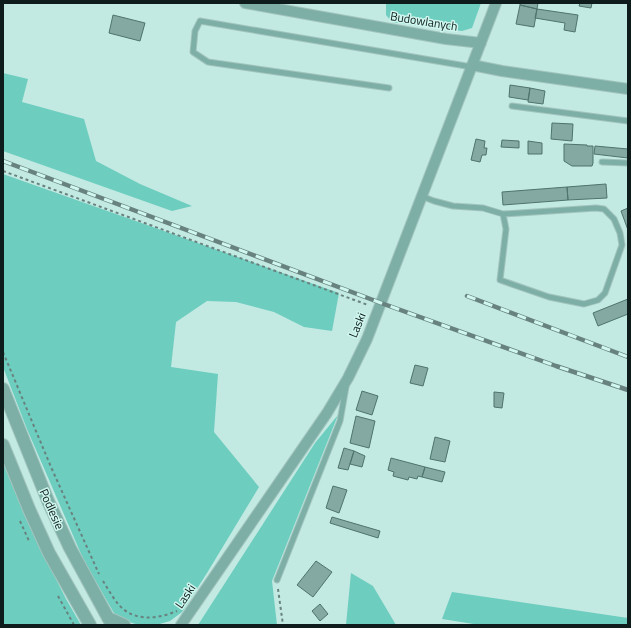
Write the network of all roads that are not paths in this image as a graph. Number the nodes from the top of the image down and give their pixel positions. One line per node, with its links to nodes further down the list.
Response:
1 (245, 3): 3 (street, Budowlanych)
2 (496, 3): 3 (street, Laski)
3 (481, 43): 4 (street, Laski)
4 (472, 66): 5 (lane); 6 (street); 11 (street, Laski)
5 (389, 88)
6 (628, 90)
7 (512, 106): 8 (lane)
8 (628, 121)
9 (602, 162): 10 (lane)
10 (628, 162)
11 (421, 196): 12 (lane); 13 (street, Laski)
12 (503, 214): 12 (lane)
13 (348, 378): 16 (lane); 20 (street, Laski)
14 (3, 389): 17 (street, Podlesie)
15 (3, 445): 18 (street, Podlesie)
16 (277, 580)
17 (110, 622): 19 (street)
18 (90, 625)
19 (124, 625)
20 (181, 625)

